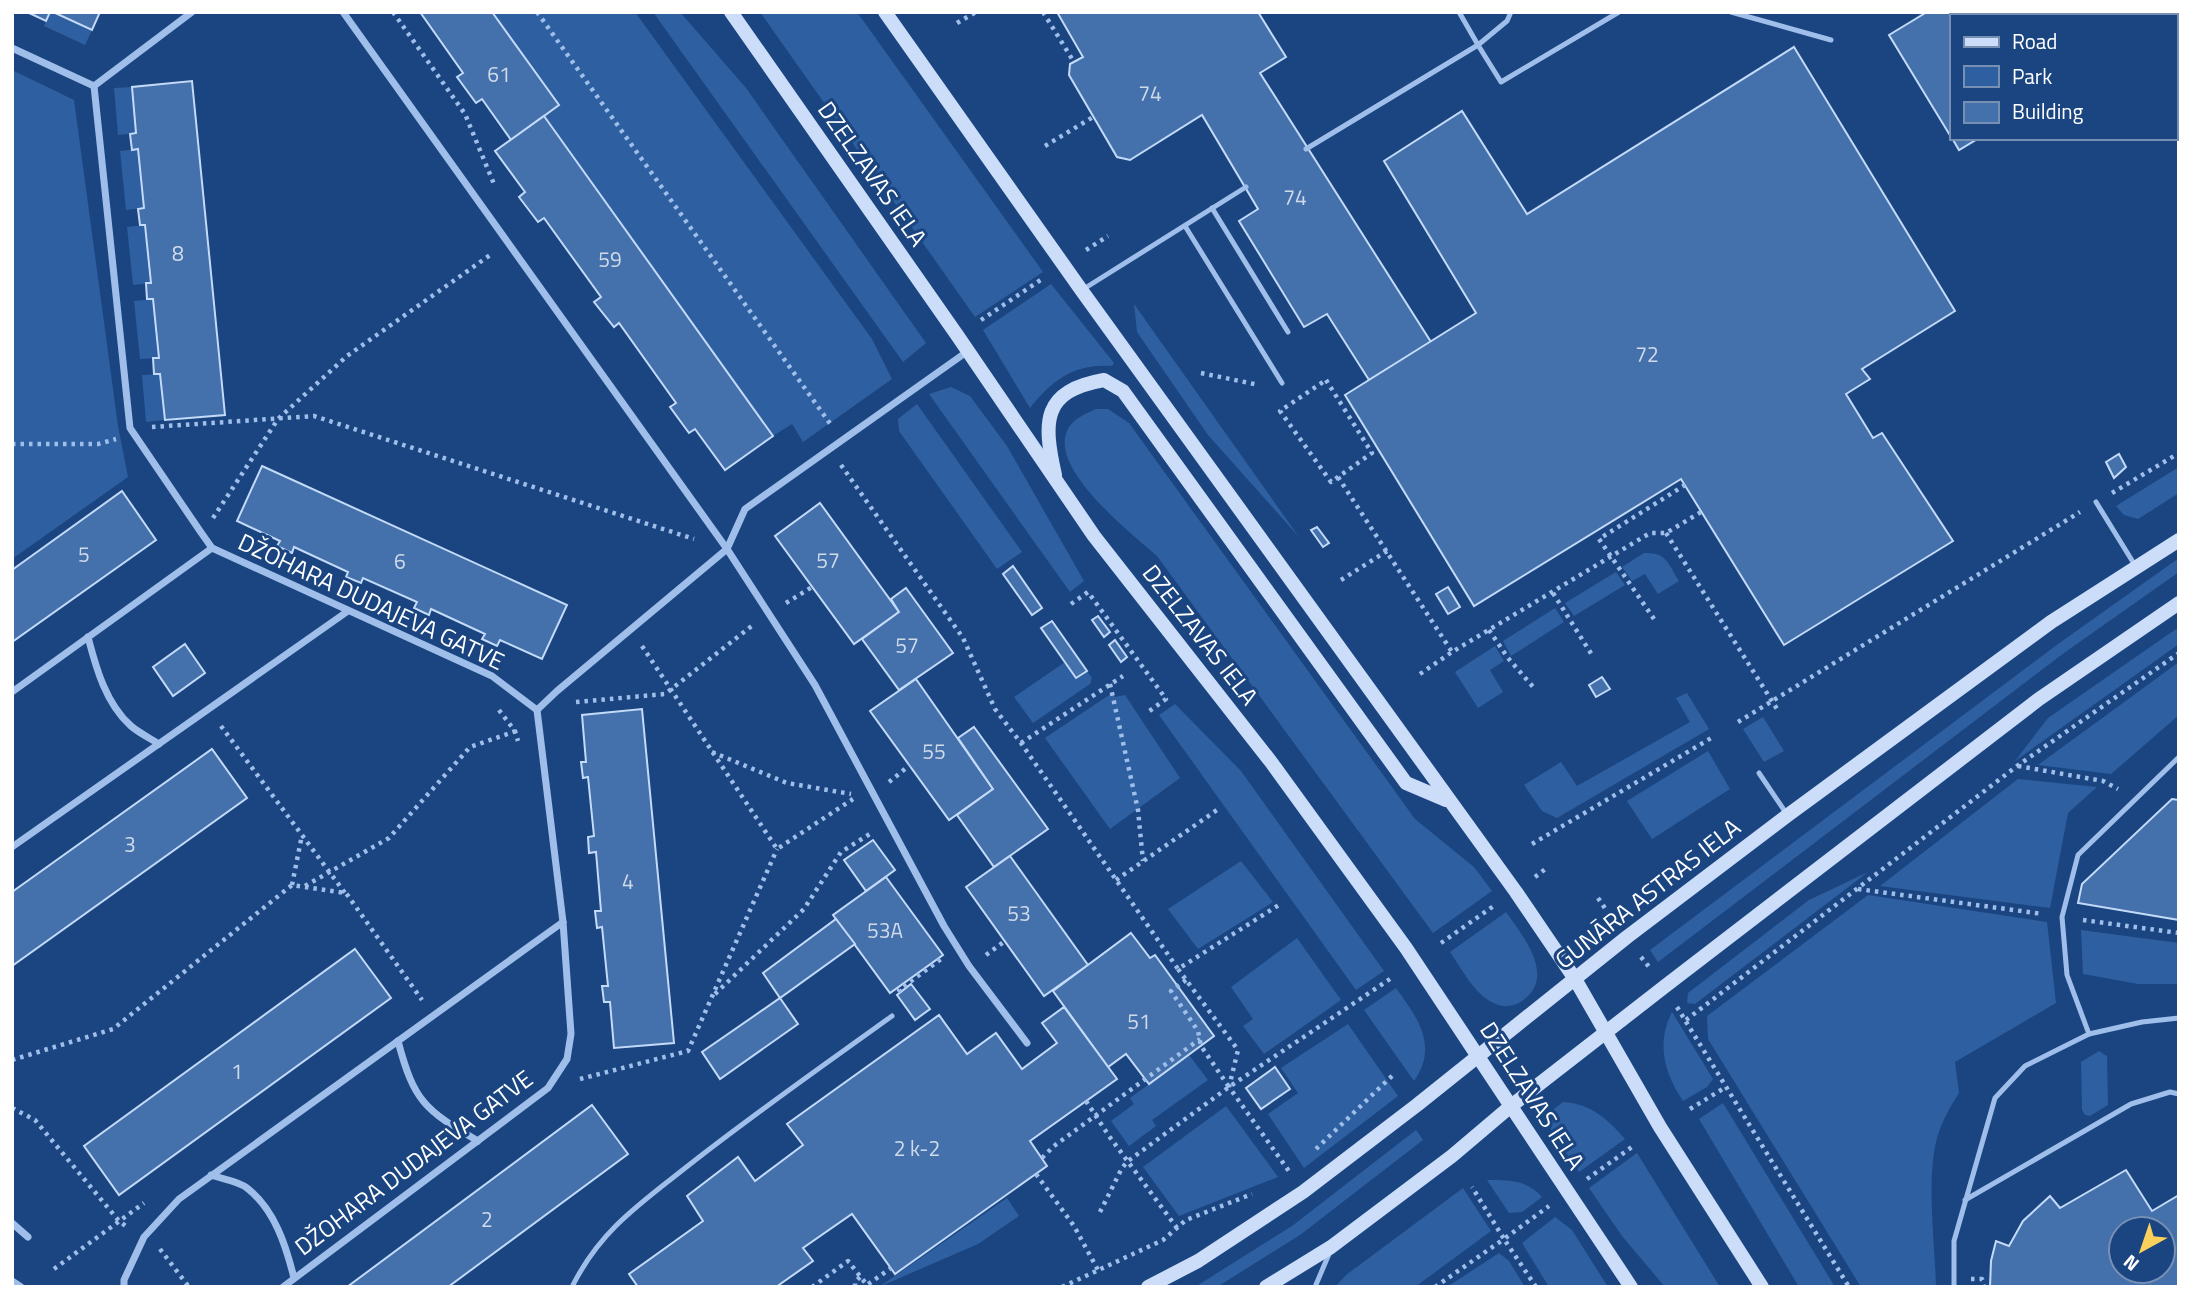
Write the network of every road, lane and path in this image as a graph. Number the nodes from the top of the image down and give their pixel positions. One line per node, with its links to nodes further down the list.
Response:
1 (192, 12): 18 (street)
2 (343, 12): 27 (street)
3 (393, 12): 23 (path)
4 (537, 12): 39 (path)
5 (731, 12): 33 (main road, DZELZAVAS IELA)
6 (885, 12): 30 (main road)
7 (976, 12): 13 (path)
8 (1043, 12): 17 (path)
9 (1459, 12): 15 (lane)
10 (1511, 12): 15 (lane)
11 (1619, 12): 15 (lane)
12 (1731, 12): 14 (lane)
13 (957, 23)
14 (1831, 40)
15 (1478, 45): 21 (lane)
16 (12, 48): 18 (street)
17 (1074, 62)
18 (94, 86): 40 (street, DŽOHARA DUDAJEVA GATVE)
19 (1093, 117): 20 (path)
20 (1045, 146)
21 (1307, 149)
22 (1245, 187): 24 (lane)
23 (499, 195)
24 (1212, 208): 25 (lane); 32 (lane)
25 (1185, 226): 30 (lane); 35 (lane)
26 (1108, 236): 28 (path)
27 (507, 243): 37 (path); 54 (street)
28 (1086, 250)
29 (1042, 279): 31 (path)
30 (1082, 291): 102 (main road)
31 (981, 320)
32 (1287, 332)
33 (968, 351): 42 (street); 46 (main road, DZELZAVAS IELA)
34 (1201, 373): 36 (path)
35 (1282, 383)
36 (1260, 385)
37 (278, 419): 40 (path); 50 (path); 54 (path)
38 (842, 419): 39 (path)
39 (832, 426): 41 (path); 42 (path)
40 (130, 428): 43 (path); 50 (street, DŽOHARA DUDAJEVA GATVE)
41 (821, 433)
42 (842, 441): 54 (street); 92 (path)
43 (12, 444)
44 (2179, 453): 48 (path)
45 (1338, 477): 45 (path); 55 (path)
46 (1058, 485): 102 (main road); 148 (main road, DZELZAVAS IELA)
47 (1685, 485): 56 (path)
48 (2096, 502): 57 (lane); 83 (path)
49 (1701, 512): 51 (path)
50 (200, 531): 53 (street, DŽOHARA DUDAJEVA GATVE)
51 (1666, 533): 56 (path); 83 (path)
52 (2179, 540): 57 (main road, GUNĀRA ASTRAS IELA)
53 (212, 548): 65 (street, DŽOHARA DUDAJEVA GATVE); 70 (street)
54 (727, 549): 66 (street); 80 (street)
55 (1387, 551): 58 (path); 72 (path)
56 (1611, 556): 61 (path); 68 (path)
57 (2136, 567): 104 (main road, GUNĀRA ASTRAS IELA)
58 (1341, 580)
59 (812, 587): 63 (path)
60 (778, 593): 63 (path)
61 (1553, 593): 69 (path); 74 (path)
62 (2179, 603): 143 (main road)
63 (785, 604): 66 (path); 67 (path)
64 (1071, 604): 86 (path)
65 (348, 611): 85 (street, DŽOHARA DUDAJEVA GATVE); 93 (street)
66 (768, 613): 79 (path); 105 (street)
67 (791, 615)
68 (1654, 619)
69 (1489, 630): 72 (path); 78 (path)
70 (88, 637): 81 (street); 93 (street)
71 (641, 646): 79 (path)
72 (1452, 652): 75 (path)
73 (2179, 653): 97 (path)
74 (1592, 655)
75 (1420, 674)
76 (1123, 676): 77 (path)
77 (1110, 684): 92 (path); 110 (path)
78 (1534, 688)
79 (671, 690): 80 (path); 95 (path)
80 (557, 691): 85 (street)
81 (12, 692)
82 (492, 700): 89 (path)
83 (1772, 701): 84 (path); 88 (path)
84 (1777, 709)
85 (537, 710): 90 (street, DŽOHARA DUDAJEVA GATVE)
86 (1148, 712)
87 (217, 721): 106 (path)
88 (1738, 722)
89 (515, 731): 90 (path); 94 (path); 112 (path)
90 (540, 731): 124 (street, DŽOHARA DUDAJEVA GATVE)
91 (1713, 737): 107 (path)
92 (1021, 743): 113 (path)
93 (159, 744): 108 (street)
94 (519, 744)
95 (712, 752): 109 (path); 109 (path)
96 (2179, 757): 101 (lane)
97 (2017, 766): 101 (path); 117 (path)
98 (882, 771): 100 (path)
99 (1759, 773): 104 (lane)
100 (895, 793)
101 (2135, 800): 123 (lane)
102 (1448, 801): 134 (main road)
103 (1217, 810): 110 (path)
104 (1788, 815): 134 (main road, GUNĀRA ASTRAS IELA)
105 (889, 822): 127 (street); 138 (path)
106 (302, 835): 112 (path); 115 (path)
107 (1532, 844)
108 (12, 848)
109 (777, 849): 138 (path)
110 (1143, 861): 113 (path)
111 (1548, 867): 114 (path)
112 (330, 873): 116 (path); 118 (path)
113 (1116, 880): 132 (path)
114 (1530, 883)
115 (292, 885): 116 (path); 149 (path)
116 (303, 887): 118 (path)
117 (1858, 888): 123 (path); 142 (path)
118 (346, 894): 137 (path)
119 (1598, 898): 122 (path)
120 (1282, 903): 132 (path)
121 (1499, 903): 126 (path)
122 (1611, 917)
123 (2062, 917): 125 (path); 144 (lane)
124 (563, 922): 146 (street); 160 (street, DŽOHARA DUDAJEVA GATVE)
125 (2179, 933)
126 (1441, 943)
127 (957, 947): 136 (path); 147 (street)
128 (986, 954): 130 (path)
129 (1641, 957): 131 (path)
130 (993, 966)
131 (1650, 968)
132 (1178, 969): 135 (path)
133 (1390, 979): 152 (path)
134 (1575, 979): 143 (main road); 148 (main road, GUNĀRA ASTRAS IELA)
135 (1186, 980): 145 (path); 152 (path)
136 (901, 992)
137 (433, 994)
138 (712, 997): 150 (path)
139 (1675, 1004): 142 (path)
140 (892, 1016): 193 (lane)
141 (2179, 1018): 144 (lane)
142 (1686, 1020): 153 (path)
143 (1606, 1032): 156 (main road); 203 (main road)
144 (2089, 1034): 174 (lane)
145 (1200, 1039): 152 (path); 159 (path)
146 (398, 1041): 160 (street); 168 (street)
147 (1027, 1043)
148 (1478, 1056): 156 (main road, DZELZAVAS IELA); 172 (main road, GUNĀRA ASTRAS IELA)
149 (12, 1060)
150 (580, 1068)
151 (1395, 1073): 162 (path)
152 (1229, 1087): 164 (path); 166 (path)
153 (1726, 1087): 158 (path); 204 (path)
154 (2179, 1094): 174 (lane)
155 (1086, 1101): 159 (path)
156 (1511, 1106): 182 (main road); 202 (main road, DZELZAVAS IELA)
157 (12, 1108): 180 (path)
158 (1690, 1109)
159 (1095, 1115): 163 (path); 164 (path)
160 (478, 1141): 186 (street, DŽOHARA DUDAJEVA GATVE)
161 (1632, 1147): 170 (path)
162 (1309, 1155)
163 (1042, 1158)
164 (1128, 1161): 176 (path); 178 (path)
165 (1300, 1164): 166 (path)
166 (1290, 1173): 169 (path); 172 (path)
167 (1036, 1174): 184 (path)
168 (211, 1175): 180 (street); 186 (street)
169 (1282, 1178)
170 (1584, 1181)
171 (1472, 1187): 181 (path)
172 (1304, 1192): 197 (main road, GUNĀRA ASTRAS IELA)
173 (1254, 1193): 178 (path)
174 (1965, 1200): 205 (lane)
175 (1553, 1203): 181 (path)
176 (1100, 1212)
177 (12, 1223): 179 (street)
178 (1177, 1228): 184 (path)
179 (28, 1237)
180 (144, 1237): 190 (street); 191 (path)
181 (1504, 1239): 200 (path); 201 (path)
182 (1331, 1247): 198 (main road); 199 (lane)
183 (891, 1268): 185 (path)
184 (1098, 1270): 196 (path)
185 (860, 1277): 188 (path); 195 (path)
186 (295, 1278): 192 (street, DŽOHARA DUDAJEVA GATVE)
187 (12, 1281): 189 (street)
188 (820, 1284): 194 (path)
189 (21, 1287)
190 (124, 1287)
191 (189, 1287)
192 (283, 1287)
193 (572, 1287)
194 (811, 1287)
195 (855, 1287)
196 (1062, 1287)
197 (1148, 1287)
198 (1266, 1287)
199 (1315, 1287)
200 (1435, 1287)
201 (1536, 1287)
202 (1631, 1287)
203 (1762, 1287)
204 (1849, 1287)
205 (1954, 1287)

